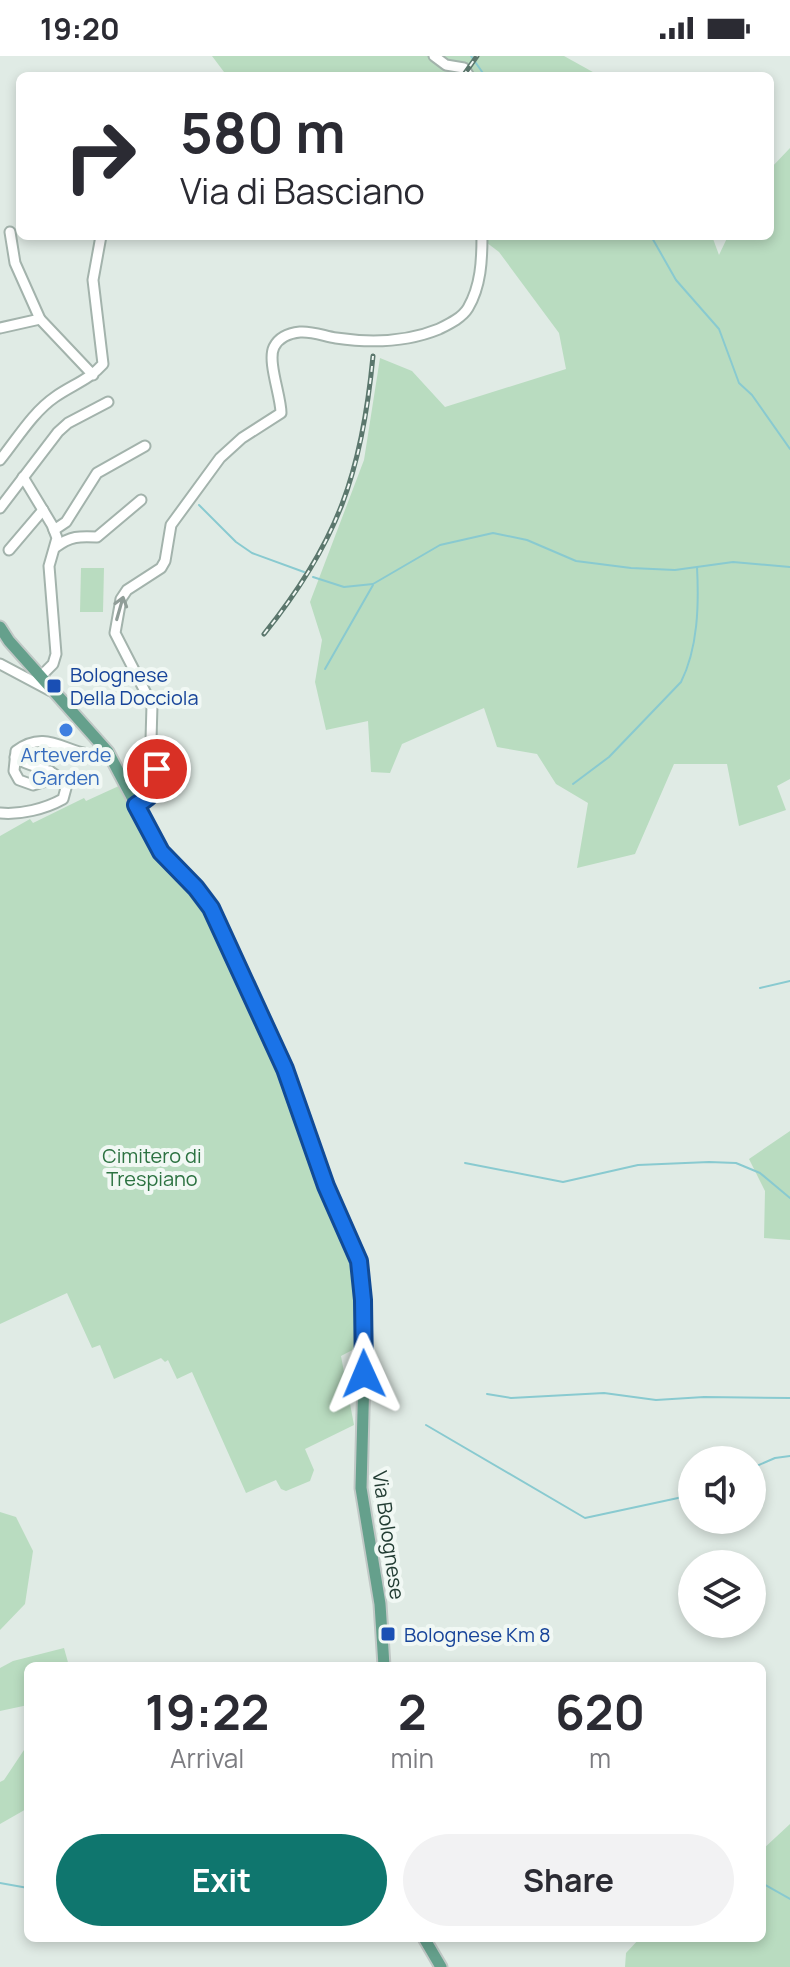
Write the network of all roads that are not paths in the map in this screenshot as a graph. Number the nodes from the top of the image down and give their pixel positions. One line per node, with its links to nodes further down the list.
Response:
1 (434, 56): 2 (street)
2 (466, 72)
3 (10, 232): 6 (street)
4 (100, 240): 8 (street)
5 (482, 240): 26 (street, one-way to 5)
6 (40, 319): 7 (street); 8 (street)
7 (0, 328)
8 (93, 375): 11 (street)
9 (108, 402): 12 (street)
10 (145, 446): 16 (street)
11 (0, 460)
12 (23, 477): 14 (street); 15 (street)
13 (141, 500): 17 (street)
14 (0, 508)
15 (43, 510): 16 (street); 18 (street)
16 (54, 530): 17 (street)
17 (56, 547): 21 (street)
18 (9, 550)
19 (0, 627): 21 (main road, Via Bolognese)
20 (0, 664): 22 (street)
21 (40, 677): 22 (main road, Via Bolognese)
22 (54, 693): 23 (main road, Via Bolognese)
23 (108, 752): 24 (street); 26 (main road, Via Bolognese)
24 (15, 757): 25 (street); 25 (street)
25 (50, 771): 27 (street)
26 (136, 805): 28 (main road, Via Bolognese)
27 (0, 813)
28 (384, 1662)
29 (426, 1942): 30 (main road)
30 (441, 1967)

